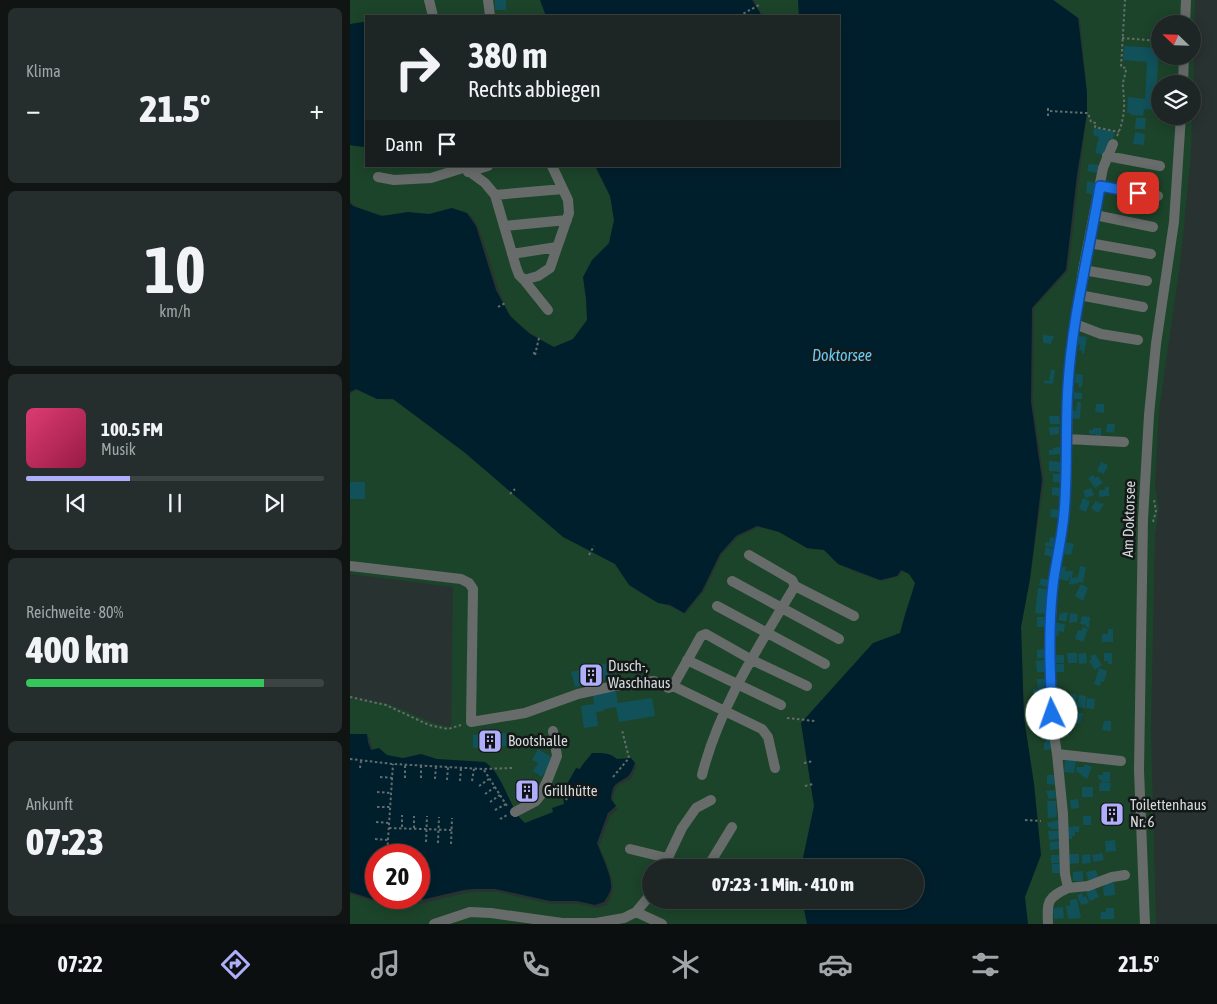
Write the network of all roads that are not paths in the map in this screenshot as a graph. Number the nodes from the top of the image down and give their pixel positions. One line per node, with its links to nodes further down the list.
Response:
1 (429, 0): 4 (street)
2 (488, 0): 5 (street)
3 (1186, 0): 6 (street)
4 (433, 15)
5 (490, 15)
6 (1185, 15)
7 (1181, 125): 73 (street, Am Doktorsee)
8 (1113, 144): 9 (street)
9 (1107, 156): 10 (street); 15 (street)
10 (1160, 166)
11 (480, 167): 13 (street)
12 (552, 167): 16 (street)
13 (464, 169): 14 (street); 17 (street)
14 (378, 177)
15 (1100, 186): 18 (street); 19 (street)
16 (563, 189): 17 (street); 20 (street)
17 (494, 195): 21 (street)
18 (1158, 196)
19 (1095, 215): 22 (street); 23 (street)
20 (567, 220): 21 (street); 24 (street)
21 (504, 226): 25 (street)
22 (1153, 227)
23 (1089, 243): 26 (street); 27 (street)
24 (557, 247): 25 (street); 28 (street)
25 (512, 254): 28 (street)
26 (1151, 254)
27 (1083, 270): 29 (street); 30 (street)
28 (524, 280): 32 (street)
29 (1147, 281)
30 (1079, 295): 31 (street); 33 (street)
31 (1143, 306)
32 (548, 310)
33 (1075, 324): 34 (street); 35 (street)
34 (1138, 340)
35 (1067, 439): 36 (street); 55 (street)
36 (1124, 442)
37 (749, 555): 40 (street)
38 (350, 566): 49 (street)
39 (732, 581): 42 (street)
40 (795, 586): 42 (street); 43 (street)
41 (717, 606): 44 (street)
42 (782, 608): 44 (street); 45 (street)
43 (854, 616)
44 (766, 634): 47 (street); 48 (street)
45 (839, 639)
46 (687, 660): 47 (street); 50 (street); 53 (street)
47 (752, 660): 50 (street); 51 (street)
48 (825, 664)
49 (654, 681)
50 (739, 684): 52 (street); 53 (street)
51 (806, 686)
52 (781, 705)
53 (725, 710): 57 (street); 58 (street)
54 (553, 730): 60 (street)
55 (1057, 754): 56 (street); 67 (street)
56 (1121, 761)
57 (775, 768)
58 (702, 775)
59 (711, 800): 64 (street)
60 (515, 812)
61 (732, 827): 65 (street)
62 (630, 849): 63 (street)
63 (655, 859)
64 (667, 859)
65 (712, 859)
66 (1125, 875): 67 (street)
67 (1068, 888): 72 (street)
68 (642, 905): 69 (street)
69 (636, 912): 70 (street); 71 (street)
70 (434, 924)
71 (662, 924)
72 (1048, 924)
73 (1145, 924)

